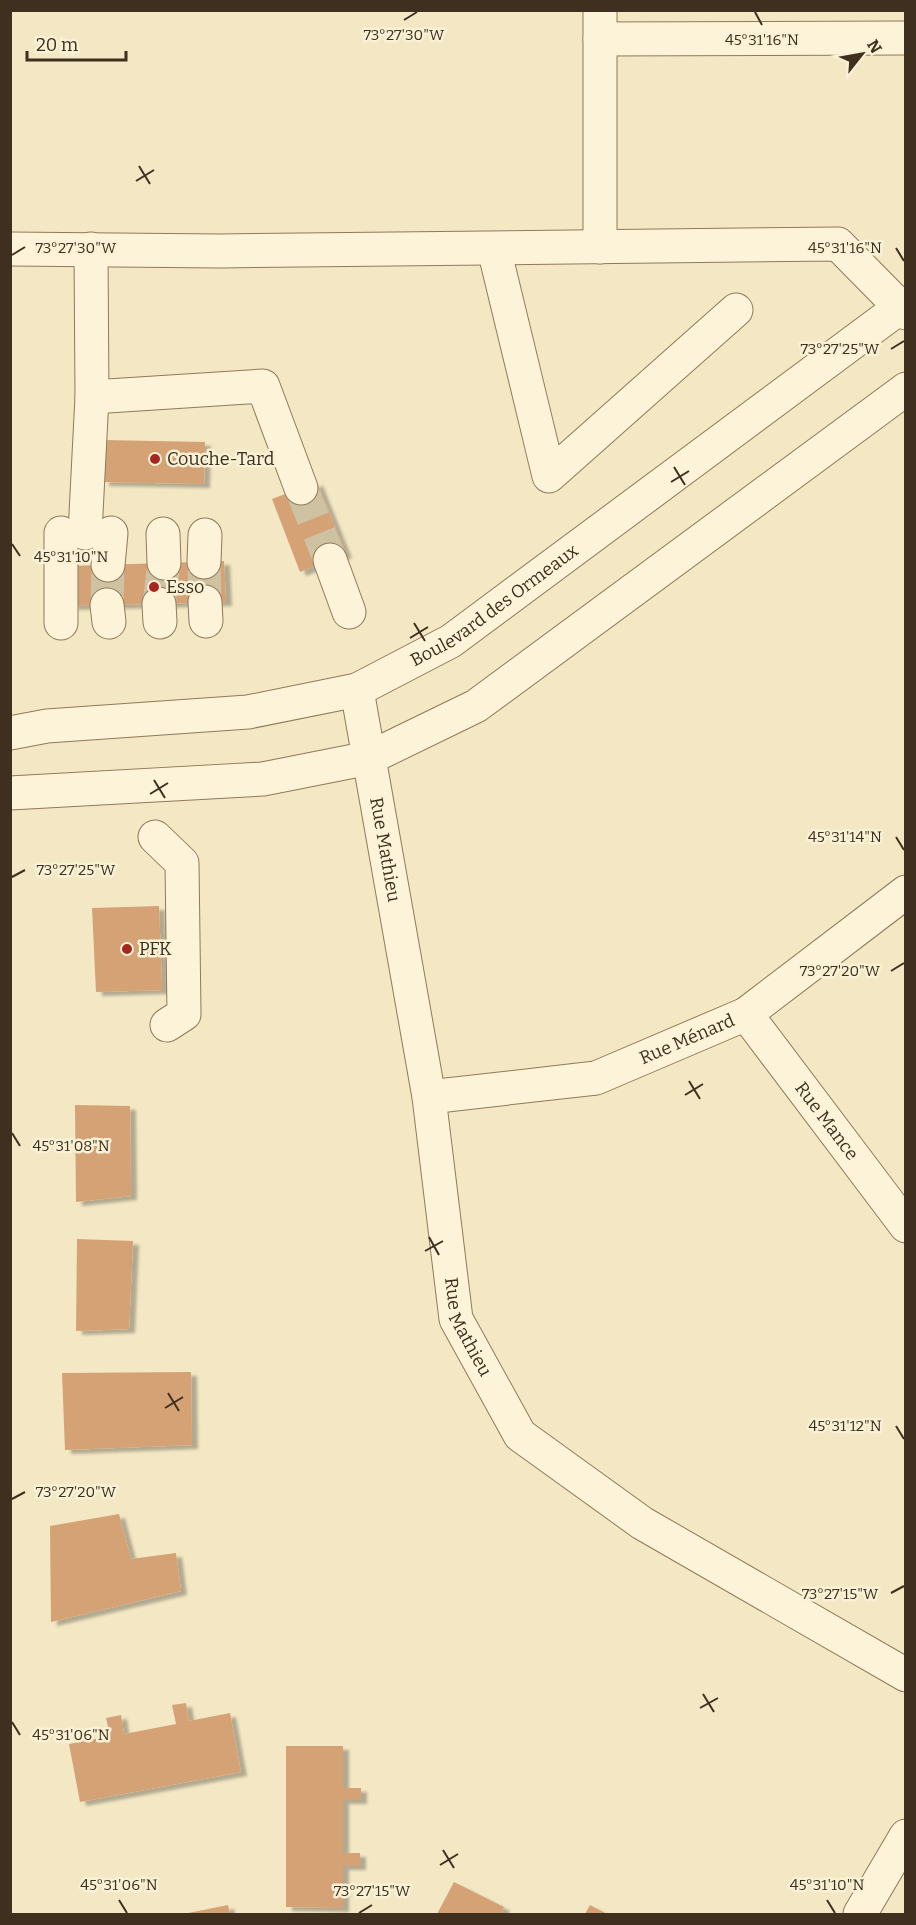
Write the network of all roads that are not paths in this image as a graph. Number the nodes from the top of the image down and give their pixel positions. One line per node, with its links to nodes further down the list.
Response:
1 (600, 25): 2 (street); 3 (street)
2 (906, 38)
3 (600, 247): 6 (street); 7 (street)
4 (10, 249): 5 (street)
5 (91, 249): 6 (street); 10 (street)
6 (494, 249): 8 (street)
7 (904, 308): 15 (street, Boulevard des Ormeaux)
8 (736, 310)
9 (906, 389): 17 (street)
10 (92, 397): 11 (street); 14 (street)
11 (301, 488)
12 (330, 560): 13 (street)
13 (349, 612)
14 (61, 623)
15 (357, 690): 16 (street, Boulevard des Ormeaux); 17 (street, Rue Mathieu)
16 (10, 733)
17 (369, 758): 18 (street); 23 (street, Rue Mathieu)
18 (10, 793)
19 (155, 837): 22 (street)
20 (906, 892): 21 (street, Rue Ménard)
21 (746, 1014): 23 (street, Rue Ménard); 24 (street, Rue Mance)
22 (167, 1026)
23 (429, 1097): 25 (street, Rue Mathieu)
24 (906, 1226)
25 (906, 1675)
26 (906, 1836): 27 (street)
27 (860, 1914)

